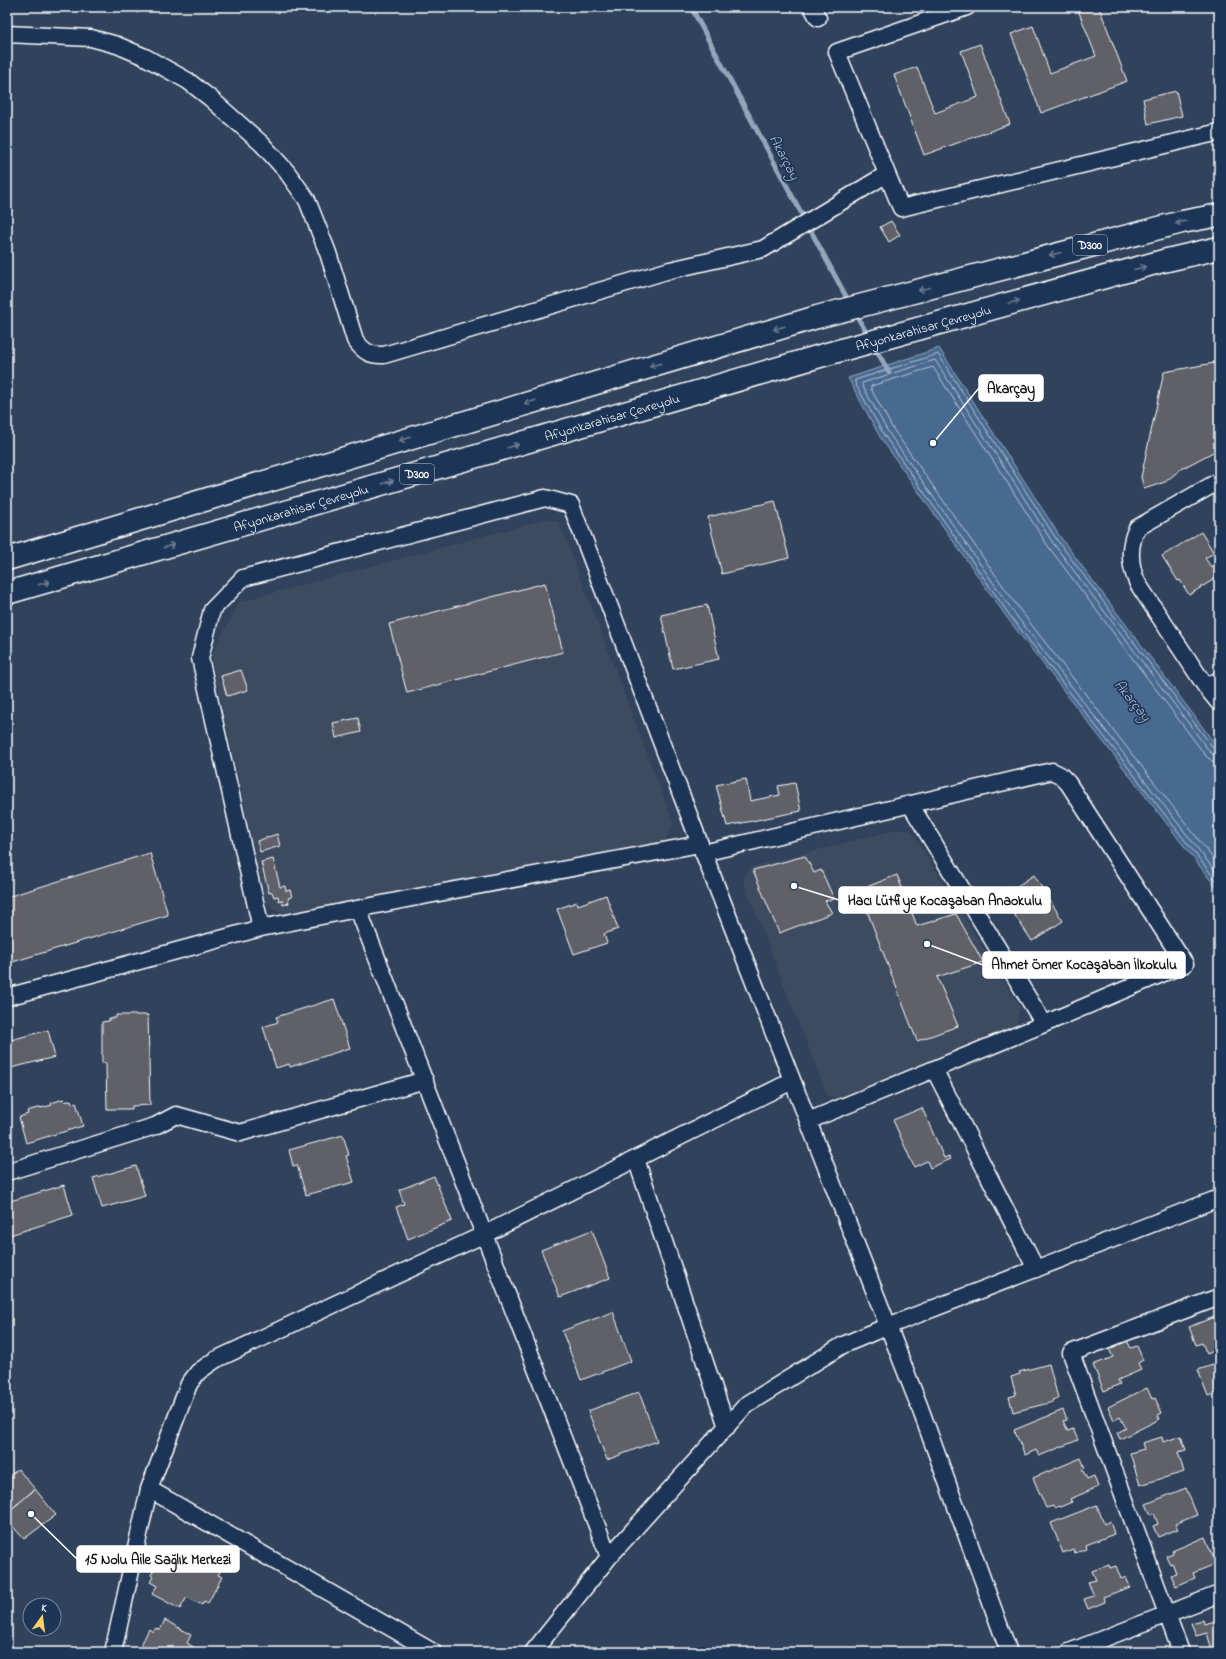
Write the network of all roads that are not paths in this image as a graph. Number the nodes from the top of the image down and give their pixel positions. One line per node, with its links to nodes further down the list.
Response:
1 (967, 7): 4 (street)
2 (7, 34): 4 (street)
3 (1219, 132): 4 (street)
4 (887, 174)
5 (1219, 215): 8 (highway, D300, one-way to 8)
6 (1219, 248): 9 (highway, Afyonkarahisar Çevreyolu / D300, one-way to 6)
7 (1219, 481): 10 (street)
8 (7, 559)
9 (7, 594)
10 (1213, 684): 11 (street)
11 (1219, 703)
12 (910, 804): 13 (street); 17 (street); 17 (street)
13 (702, 849): 14 (street); 15 (street); 20 (street)
14 (358, 909): 15 (street); 19 (street)
15 (261, 928): 16 (street)
16 (7, 998)
17 (1044, 1024): 18 (street)
18 (934, 1069): 21 (street); 26 (street)
19 (425, 1080): 23 (street); 25 (street)
20 (792, 1081): 21 (street); 22 (street)
21 (808, 1122): 28 (street)
22 (636, 1159): 25 (street); 29 (street)
23 (7, 1172)
24 (1219, 1198): 26 (street)
25 (485, 1234): 30 (street); 31 (street)
26 (1036, 1269): 28 (street)
27 (1219, 1297): 33 (street)
28 (888, 1326): 29 (street); 37 (street)
29 (727, 1427): 31 (street)
30 (149, 1489): 34 (street); 35 (street)
31 (609, 1557): 36 (street)
32 (1219, 1594): 33 (street)
33 (1166, 1615): 38 (street); 39 (street)
34 (113, 1652)
35 (433, 1652)
36 (533, 1652)
37 (1009, 1652)
38 (1069, 1652)
39 (1181, 1652)

